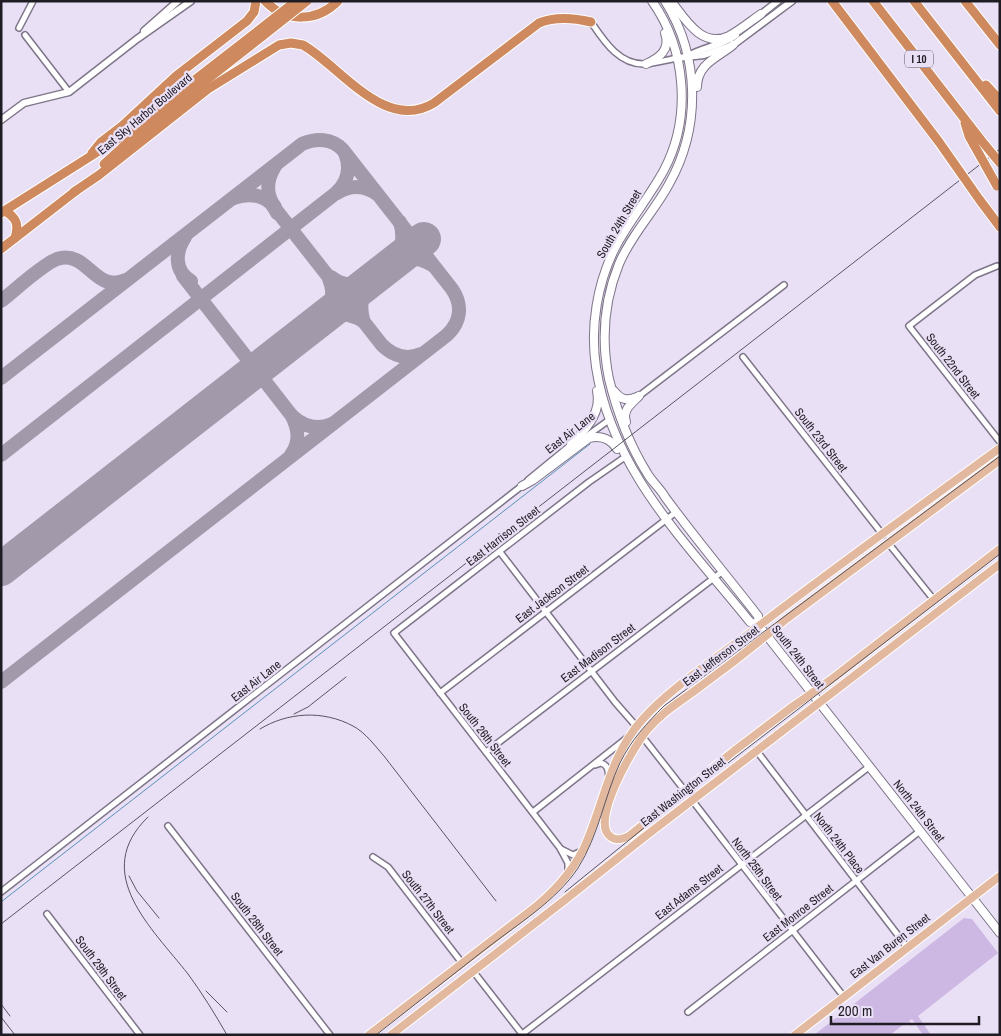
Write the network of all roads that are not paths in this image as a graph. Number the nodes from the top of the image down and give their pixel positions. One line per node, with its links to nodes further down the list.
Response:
1 (33, 1): 22 (street)
2 (178, 1): 25 (street)
3 (191, 1): 25 (street)
4 (256, 1): 38 (highway)
5 (265, 1): 8 (highway)
6 (296, 1): 23 (highway, East Sky Harbor Boulevard, bridge)
7 (307, 1): 23 (highway, East Sky Harbor Boulevard, bridge)
8 (338, 1)
9 (647, 1): 31 (main road)
10 (652, 1): 30 (main road, South 24th Street)
11 (666, 1): 29 (main road, South 24th Street)
12 (671, 1): 19 (main road)
13 (778, 1): 19 (street)
14 (792, 1): 20 (street)
15 (832, 1): 43 (highway, bridge)
16 (873, 1): 37 (highway, I 10)
17 (914, 1): 28 (highway, I 10)
18 (965, 1): 27 (highway)
19 (761, 14): 20 (street); 29 (street)
20 (767, 21): 26 (street)
21 (591, 22): 31 (street); 41 (highway)
22 (19, 28)
23 (261, 32): 38 (highway, East Sky Harbor Boulevard); 41 (highway, East Sky Harbor Boulevard)
24 (25, 35): 32 (street)
25 (137, 39): 32 (street)
26 (733, 45): 29 (street); 36 (main road)
27 (1000, 45)
28 (952, 50): 33 (highway); 34 (highway, I 10)
29 (688, 56): 30 (street); 36 (main road, South 24th Street)
30 (677, 58): 31 (street); 49 (main road, South 24th Street)
31 (646, 64)
32 (69, 92): 35 (street)
33 (1000, 100)
34 (1000, 111)
35 (1, 120)
36 (690, 130): 48 (main road, South 24th Street)
37 (978, 143): 39 (highway, bridge); 40 (highway, bridge)
38 (83, 162): 42 (highway, East Sky Harbor Boulevard)
39 (1000, 163)
40 (998, 188)
41 (74, 192): 44 (highway, East Sky Harbor Boulevard)
42 (3, 212): 44 (highway)
43 (1000, 227)
44 (15, 238): 45 (highway, East Sky Harbor Boulevard)
45 (1, 249)
46 (997, 266): 54 (street, South 22nd Street)
47 (784, 286): 52 (street)
48 (604, 323): 51 (main road, South 24th Street); 53 (main road)
49 (594, 327): 53 (main road, South 24th Street); 55 (main road)
50 (743, 357): 64 (street, South 23rd Street)
51 (612, 389): 52 (main road); 59 (main road, South 24th Street)
52 (639, 396): 61 (main road)
53 (609, 418): 55 (street, East Air Lane); 57 (main road, South 24th Street); 59 (main road); 60 (street, East Air Lane)
54 (1000, 442)
55 (570, 445): 60 (street, East Air Lane)
56 (1000, 448): 64 (main road, East Jefferson Street)
57 (624, 458): 60 (main road); 63 (main road, South 24th Street); 67 (street, East Harrison Street)
58 (1000, 460): 65 (main road, East Jefferson Street)
59 (648, 474): 61 (main road, South 24th Street)
60 (522, 486): 109 (street, East Air Lane)
61 (659, 488): 62 (main road, South 24th Street)
62 (676, 512): 63 (street, East Jackson Street); 71 (main road, South 24th Street)
63 (666, 520): 72 (main road, South 24th Street); 76 (street, East Jackson Street)
64 (883, 535): 73 (main road, East Jefferson Street)
65 (888, 544): 68 (main road, East Jefferson Street); 75 (street)
66 (1000, 549): 74 (main road, East Washington Street)
67 (500, 552): 76 (street); 78 (street, East Harrison Street)
68 (869, 558): 73 (main road, East Jefferson Street); 79 (main road, East Jefferson Street)
69 (1000, 564): 70 (main road, East Washington Street)
70 (991, 570): 74 (main road, East Washington Street); 83 (main road, East Washington Street)
71 (723, 571): 72 (street, East Madison Street); 77 (main road, South 24th Street)
72 (714, 578): 77 (main road, South 24th Street); 80 (street, East Madison Street)
73 (816, 583): 77 (main road, East Jefferson Street)
74 (944, 592): 75 (main road, East Washington Street)
75 (934, 600): 82 (main road, East Washington Street)
76 (546, 611): 80 (street); 81 (street, East Jackson Street)
77 (759, 626): 79 (main road, South 24th Street); 84 (main road, East Jefferson Street)
78 (394, 633): 81 (street, South 26th Street)
79 (767, 636): 82 (main road, South 24th Street); 85 (main road, East Jefferson Street)
80 (592, 671): 84 (street); 88 (street, East Madison Street)
81 (440, 693): 88 (street, South 26th Street)
82 (812, 693): 83 (main road, South 24th Street); 92 (main road, East Washington Street)
83 (819, 703): 87 (main road, East Washington Street); 89 (main road, North 24th Street)
84 (636, 726): 86 (main road, East Jefferson Street)
85 (642, 736): 92 (street); 93 (main road, East Jefferson Street)
86 (628, 738): 90 (street, East Jefferson Street); 91 (main road, East Jefferson Street)
87 (756, 750): 94 (main road, East Washington Street); 97 (street, North 24th Place)
88 (486, 752): 95 (street, South 26th Street)
89 (870, 766): 97 (street, East Adams Street); 99 (main road, North 24th Street)
90 (590, 768): 91 (street); 95 (street, East Jefferson Street)
91 (609, 777): 102 (main road, East Jefferson Street)
92 (686, 791): 96 (main road, East Washington Street)
93 (612, 794): 100 (main road, East Jefferson Street); 102 (main road, East Jefferson Street)
94 (692, 800): 104 (street, North 25th Street); 105 (main road, East Washington Street)
95 (533, 812): 101 (street, South 26th Street)
96 (659, 812): 100 (main road, East Washington Street); 105 (main road)
97 (805, 815): 104 (street, East Adams Street); 108 (street, North 24th Place)
98 (168, 826): 121 (street, South 28th Street)
99 (920, 831): 108 (street, East Monroe Street); 110 (main road, North 24th Street)
100 (609, 836)
101 (560, 848): 102 (street); 106 (street, South 26th Street)
102 (582, 850): 106 (main road, East Jefferson Street)
103 (373, 857): 115 (street, South 27th Street)
104 (742, 864): 112 (street, North 25th Street); 119 (street, East Adams Street)
105 (601, 871): 116 (main road, East Washington Street)
106 (567, 874): 115 (main road, East Jefferson Street)
107 (1000, 876): 110 (main road, East Van Buren Street)
108 (856, 881): 112 (street, East Monroe Street); 114 (street, North 24th Place)
109 (1, 892)
110 (972, 897): 113 (main road, North 24th Street); 114 (main road, East Van Buren Street)
111 (47, 914): 120 (street, South 29th Street)
112 (792, 930): 117 (street, North 25th Street); 118 (street, East Monroe Street)
113 (1000, 933)
114 (907, 947): 117 (main road, East Van Buren Street)
115 (462, 963): 122 (main road)
116 (473, 971): 119 (street); 123 (main road, East Washington Street)
117 (844, 997): 124 (main road, East Van Buren Street)
118 (688, 1012)
119 (521, 1034)
120 (140, 1035)
121 (330, 1035)
122 (369, 1035)
123 (391, 1035)
124 (794, 1035)

